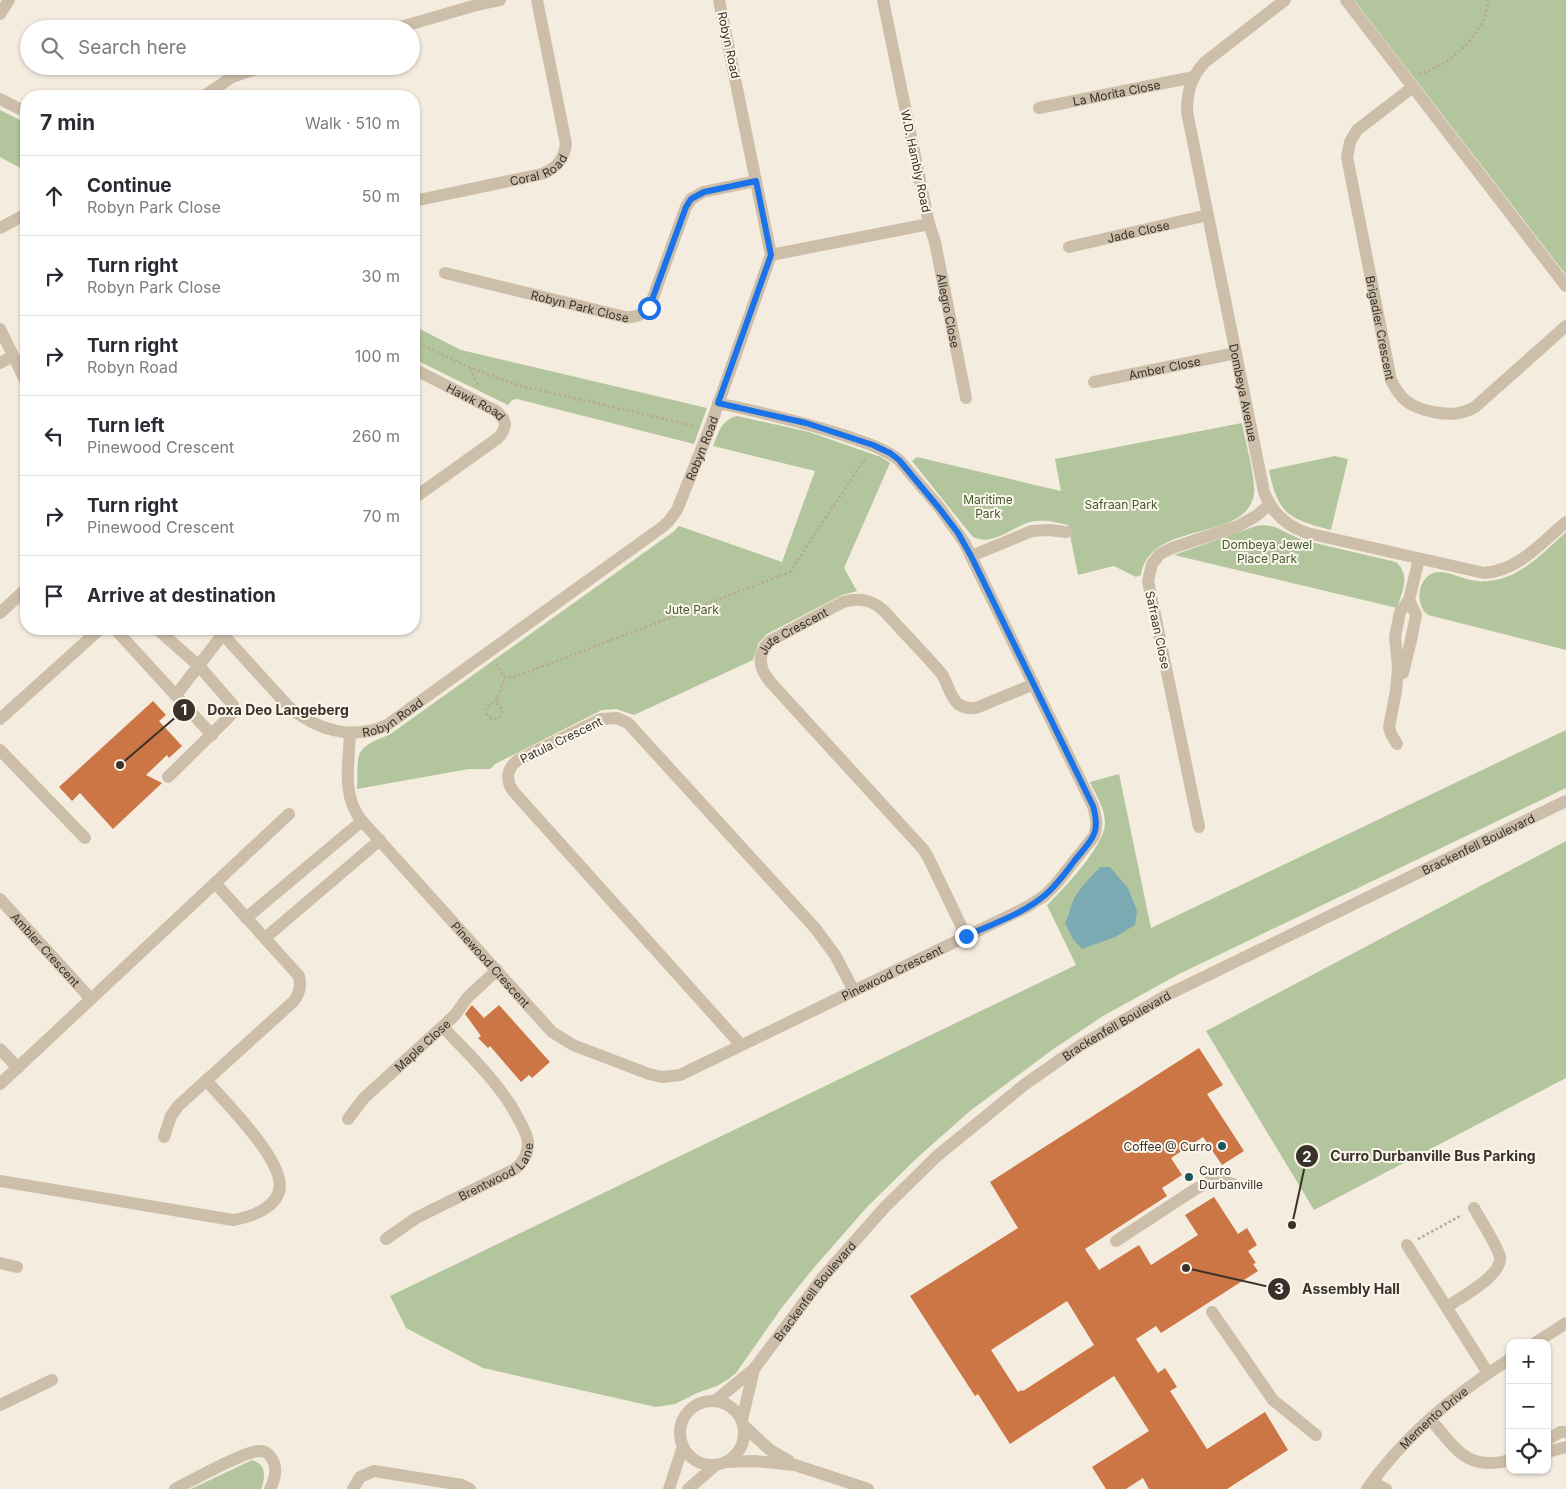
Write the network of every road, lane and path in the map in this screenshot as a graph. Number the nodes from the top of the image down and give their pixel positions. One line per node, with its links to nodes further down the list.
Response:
1 (9, 0): 9 (street)
2 (500, 0): 10 (street)
3 (537, 0): 19 (street, Coral Road)
4 (719, 0): 18 (street, Robyn Road)
5 (883, 0): 22 (street, W.D. Hambly Road)
6 (1285, 0): 12 (street, Dombeya Avenue)
7 (1346, 0): 13 (street)
8 (1488, 0): 13 (path)
9 (0, 14)
10 (420, 21)
11 (238, 75): 14 (street)
12 (1194, 76): 16 (street, La Morita Close); 20 (street, Dombeya Avenue)
13 (1409, 82): 27 (street); 28 (street, Brigadier Crescent)
14 (213, 90)
15 (0, 99): 17 (street)
16 (1039, 108)
17 (20, 109)
18 (756, 181): 25 (street, Robyn Road); 26 (street, Robyn Park Close)
19 (420, 200)
20 (1208, 215): 24 (street, Jade Close); 31 (street, Dombeya Avenue)
21 (20, 217): 23 (street)
22 (929, 224): 25 (street, W.D. Hambly Road); 37 (street, Allegro Close)
23 (0, 228)
24 (1069, 247)
25 (771, 255): 38 (street, Robyn Road)
26 (446, 273)
27 (1566, 286)
28 (1566, 326)
29 (0, 329): 32 (street)
30 (420, 344): 39 (path)
31 (1236, 353): 36 (street, Amber Close); 42 (street, Dombeya Avenue)
32 (13, 356): 33 (street); 34 (street)
33 (0, 363)
34 (20, 370)
35 (420, 372): 41 (street, Hawk Road)
36 (1094, 382)
37 (966, 398)
38 (718, 403): 39 (street, Robyn Road); 40 (street, Pinewood Crescent)
39 (709, 430): 54 (street, Robyn Road)
40 (873, 445): 45 (street, Pinewood Crescent); 56 (path)
41 (420, 494)
42 (1270, 504): 46 (street, Dombeya Avenue); 69 (street, Safraan Close)
43 (1566, 522): 46 (street, Dombeya Avenue)
44 (1066, 532): 45 (street)
45 (971, 556): 57 (street, Pinewood Crescent)
46 (1419, 559): 63 (street)
47 (20, 595): 48 (street)
48 (0, 613)
49 (93, 635): 60 (street)
50 (121, 635): 58 (street)
51 (164, 635): 55 (street)
52 (220, 635): 55 (street)
53 (228, 635): 61 (street, Robyn Road)
54 (488, 652): 56 (path); 61 (street, Robyn Road)
55 (198, 666): 58 (street); 62 (street)
56 (505, 678): 59 (path)
57 (1034, 684): 75 (street, Pinewood Crescent); 75 (street, Jute Crescent)
58 (176, 695): 62 (street)
59 (496, 702): 59 (path)
60 (0, 719)
61 (350, 733): 68 (street, Pinewood Crescent)
62 (212, 735): 65 (street)
63 (1397, 744)
64 (0, 750): 70 (street)
65 (168, 777)
66 (1566, 801): 101 (street, Brackenfell Boulevard)
67 (289, 814): 72 (street)
68 (362, 821): 71 (street, Pinewood Crescent); 74 (street)
69 (1199, 827)
70 (86, 838)
71 (380, 840): 76 (street); 77 (street, Pinewood Crescent)
72 (216, 884): 74 (street); 79 (street)
73 (0, 899): 79 (street, Ambler Crescent)
74 (246, 918): 76 (street)
75 (966, 936): 78 (street, Pinewood Crescent)
76 (265, 938): 84 (street)
77 (497, 970): 80 (street, Maple Close); 81 (street, Pinewood Crescent)
78 (854, 990): 81 (street, Pinewood Crescent); 81 (street, Patula Crescent)
79 (91, 999): 83 (street)
80 (443, 1027): 86 (street, Maple Close); 91 (street, Brentwood Lane)
81 (741, 1045)
82 (0, 1049): 83 (street)
83 (18, 1068): 85 (street)
84 (206, 1080): 87 (street); 88 (street)
85 (0, 1084)
86 (348, 1119)
87 (164, 1137)
88 (0, 1181)
89 (1233, 1184): 92 (street)
90 (1474, 1208): 93 (path); 96 (street)
91 (386, 1240)
92 (1116, 1241)
93 (1407, 1245): 96 (street)
94 (0, 1263): 95 (street)
95 (17, 1267)
96 (1447, 1307): 102 (street)
97 (1212, 1312): 109 (street)
98 (1566, 1323): 99 (street)
99 (1541, 1339)
100 (1506, 1362): 102 (street, Memento Drive)
101 (754, 1369): 104 (street, Brackenfell Boulevard); 107 (street, Brackenfell Boulevard)
102 (1488, 1373): 106 (street, Memento Drive)
103 (52, 1380): 105 (street)
104 (715, 1401): 107 (street); 111 (street)
105 (0, 1405)
106 (1430, 1419): 114 (street); 117 (street, Memento Drive)
107 (743, 1423): 115 (street); 116 (street)
108 (1566, 1432): 110 (street)
109 (1316, 1435)
110 (1551, 1438)
111 (683, 1446): 115 (street); 122 (street)
112 (1566, 1447): 113 (street)
113 (1551, 1451)
114 (1506, 1461)
115 (721, 1463): 116 (street); 123 (street)
116 (795, 1465): 124 (street)
117 (1370, 1485): 125 (street)
118 (175, 1489): 119 (street)
119 (270, 1489)
120 (353, 1489): 121 (street)
121 (470, 1489)
122 (669, 1489)
123 (688, 1489)
124 (868, 1489)
125 (1386, 1489)

